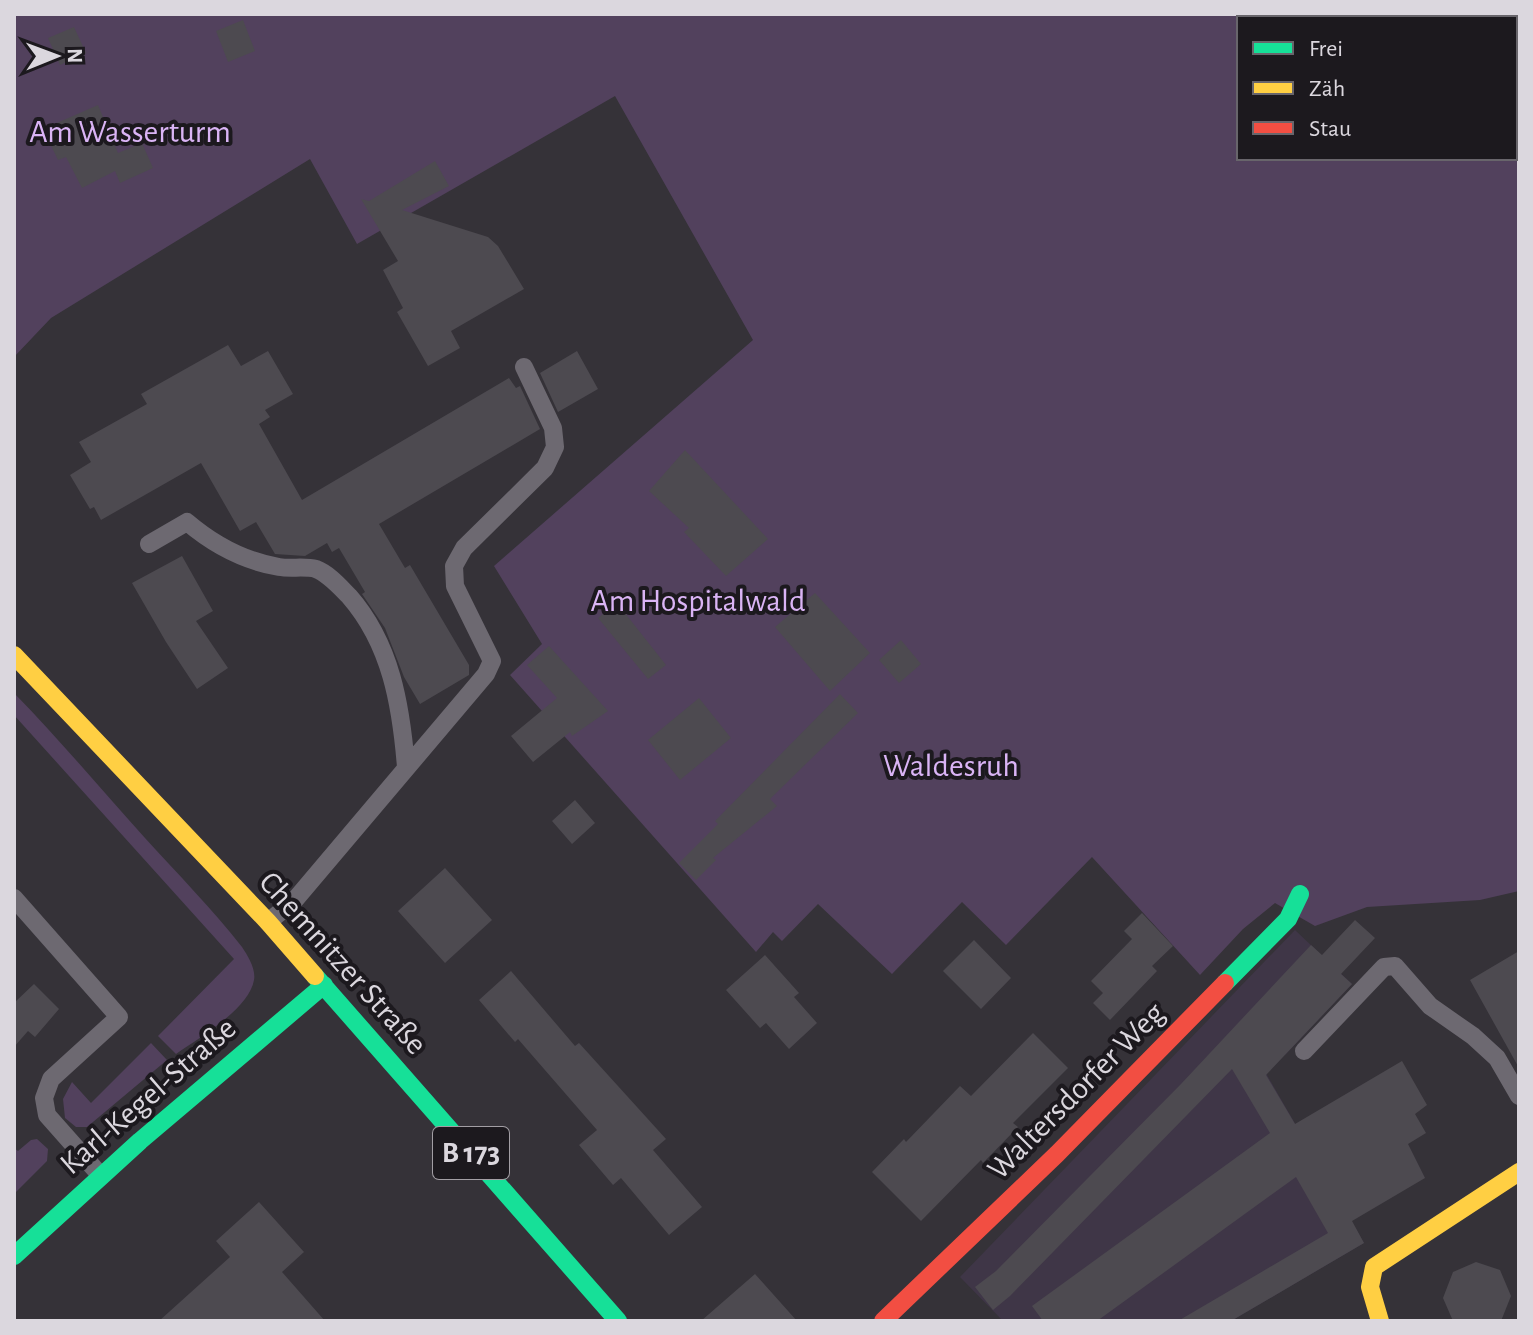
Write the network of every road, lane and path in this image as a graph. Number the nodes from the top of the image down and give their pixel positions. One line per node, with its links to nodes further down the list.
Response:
1 (524, 367): 4 (lane)
2 (149, 544): 4 (lane)
3 (14, 655): 7 (street, Chemnitzer Straße / B 173)
4 (406, 767): 7 (lane)
5 (1300, 894): 15 (street, Waltersdorfer Weg)
6 (14, 898): 12 (lane)
7 (268, 922): 8 (street, Chemnitzer Straße / B 173)
8 (324, 985): 12 (street, Karl-Kegel-Straße); 14 (street, Chemnitzer Straße / B 173)
9 (1304, 1051): 10 (lane)
10 (1519, 1096)
11 (1519, 1172): 16 (street)
12 (101, 1176): 13 (street, Karl-Kegel-Straße)
13 (14, 1256)
14 (618, 1321)
15 (883, 1321)
16 (1380, 1321)

